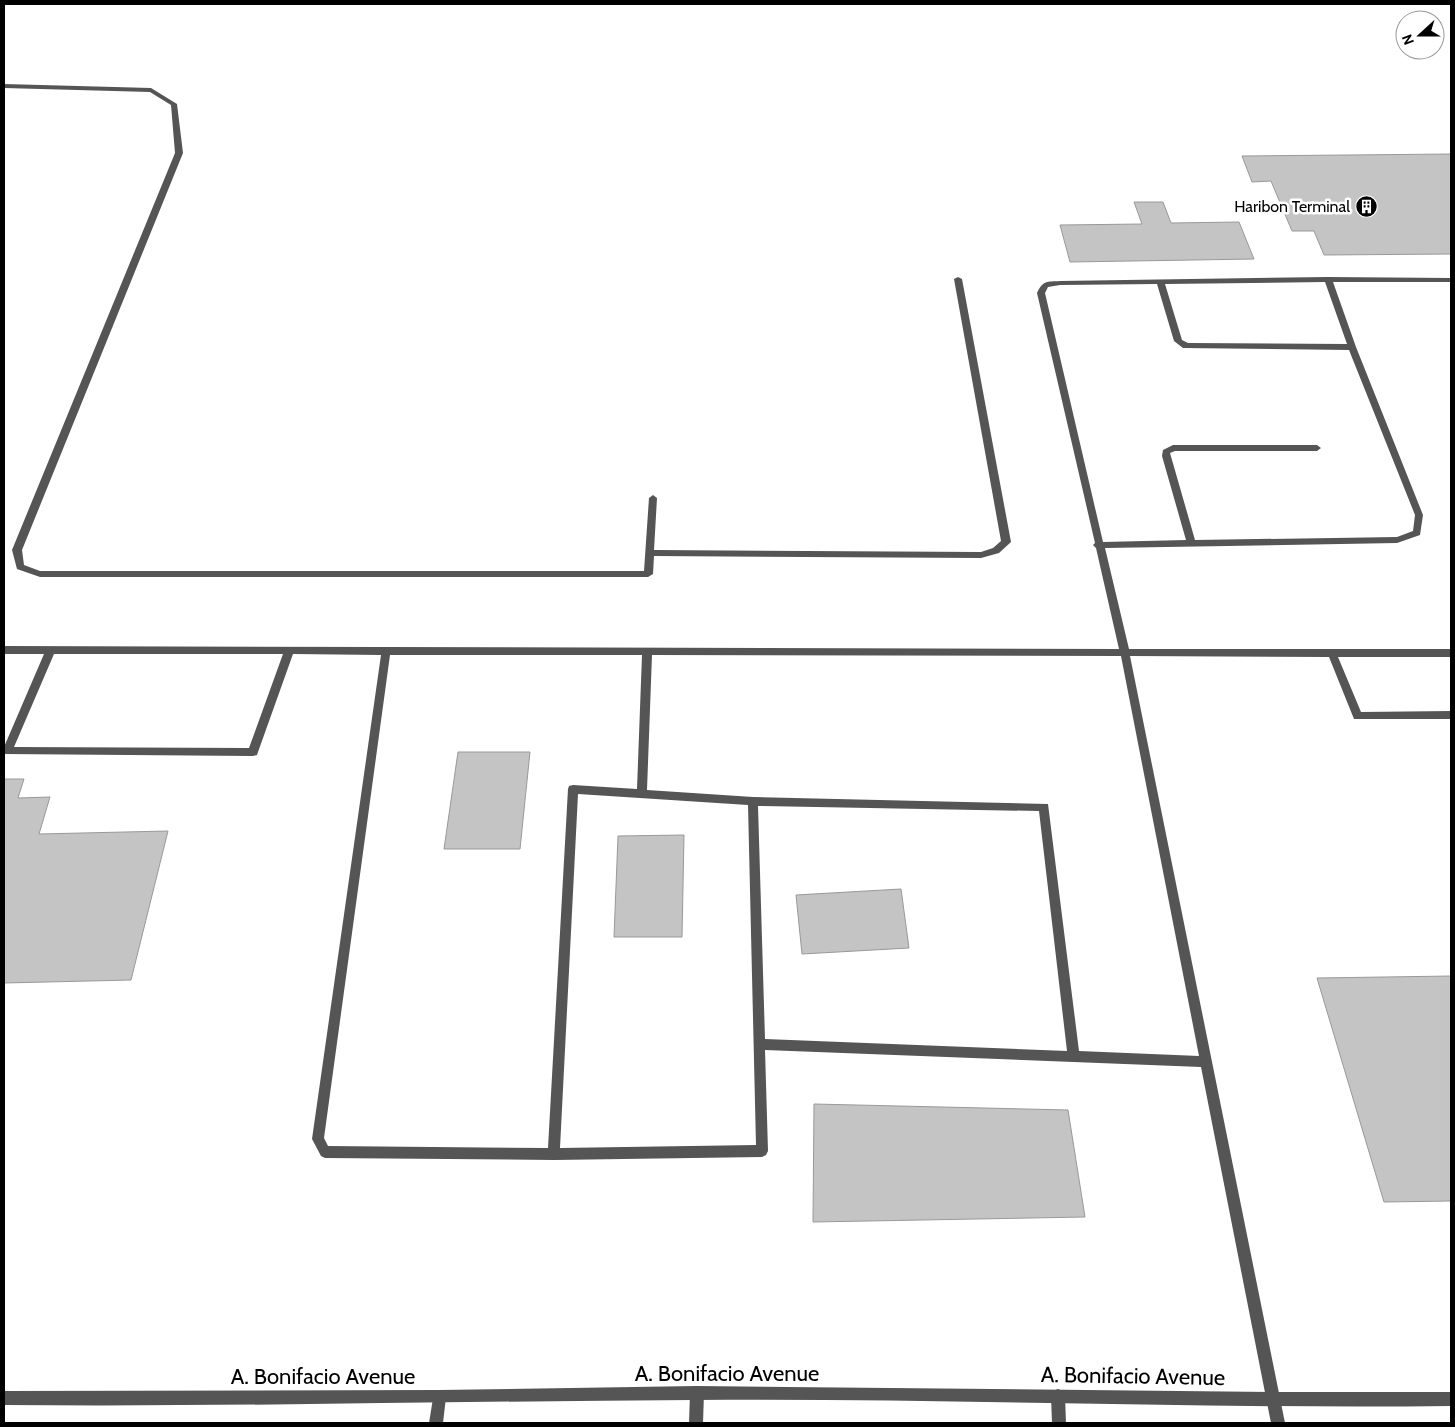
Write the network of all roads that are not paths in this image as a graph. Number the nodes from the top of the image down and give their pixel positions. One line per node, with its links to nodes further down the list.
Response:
1 (4, 86): 11 (street)
2 (958, 279): 11 (street)
3 (1328, 279): 4 (street); 5 (street); 6 (street)
4 (1451, 280)
5 (1160, 281): 6 (street); 10 (street)
6 (1352, 347): 9 (street)
7 (1317, 448): 9 (street)
8 (653, 498): 11 (street)
9 (1192, 544): 10 (street)
10 (1098, 545): 19 (street)
11 (650, 553)
12 (4, 650): 13 (street)
13 (51, 650): 14 (street); 14 (street)
14 (288, 651): 15 (street)
15 (386, 651): 16 (street); 26 (street)
16 (647, 652): 19 (street); 21 (street)
17 (1332, 653): 18 (street); 19 (street); 20 (street)
18 (1451, 653)
19 (1125, 654): 25 (street)
20 (1451, 716)
21 (642, 794): 22 (street); 26 (street)
22 (754, 800): 23 (street); 24 (street)
23 (760, 1044): 24 (street); 26 (street)
24 (1074, 1056): 25 (street)
25 (1207, 1062): 31 (street)
26 (554, 1154)
27 (697, 1394): 28 (street, A. Bonifacio Avenue); 29 (street, A. Bonifacio Avenue); 34 (street)
28 (1058, 1396): 31 (street, A. Bonifacio Avenue); 35 (street)
29 (439, 1397): 30 (street, A. Bonifacio Avenue); 33 (street)
30 (4, 1398)
31 (1274, 1399): 32 (street, A. Bonifacio Avenue); 36 (street)
32 (1451, 1399)
33 (436, 1423)
34 (696, 1423)
35 (1059, 1423)
36 (1278, 1423)

